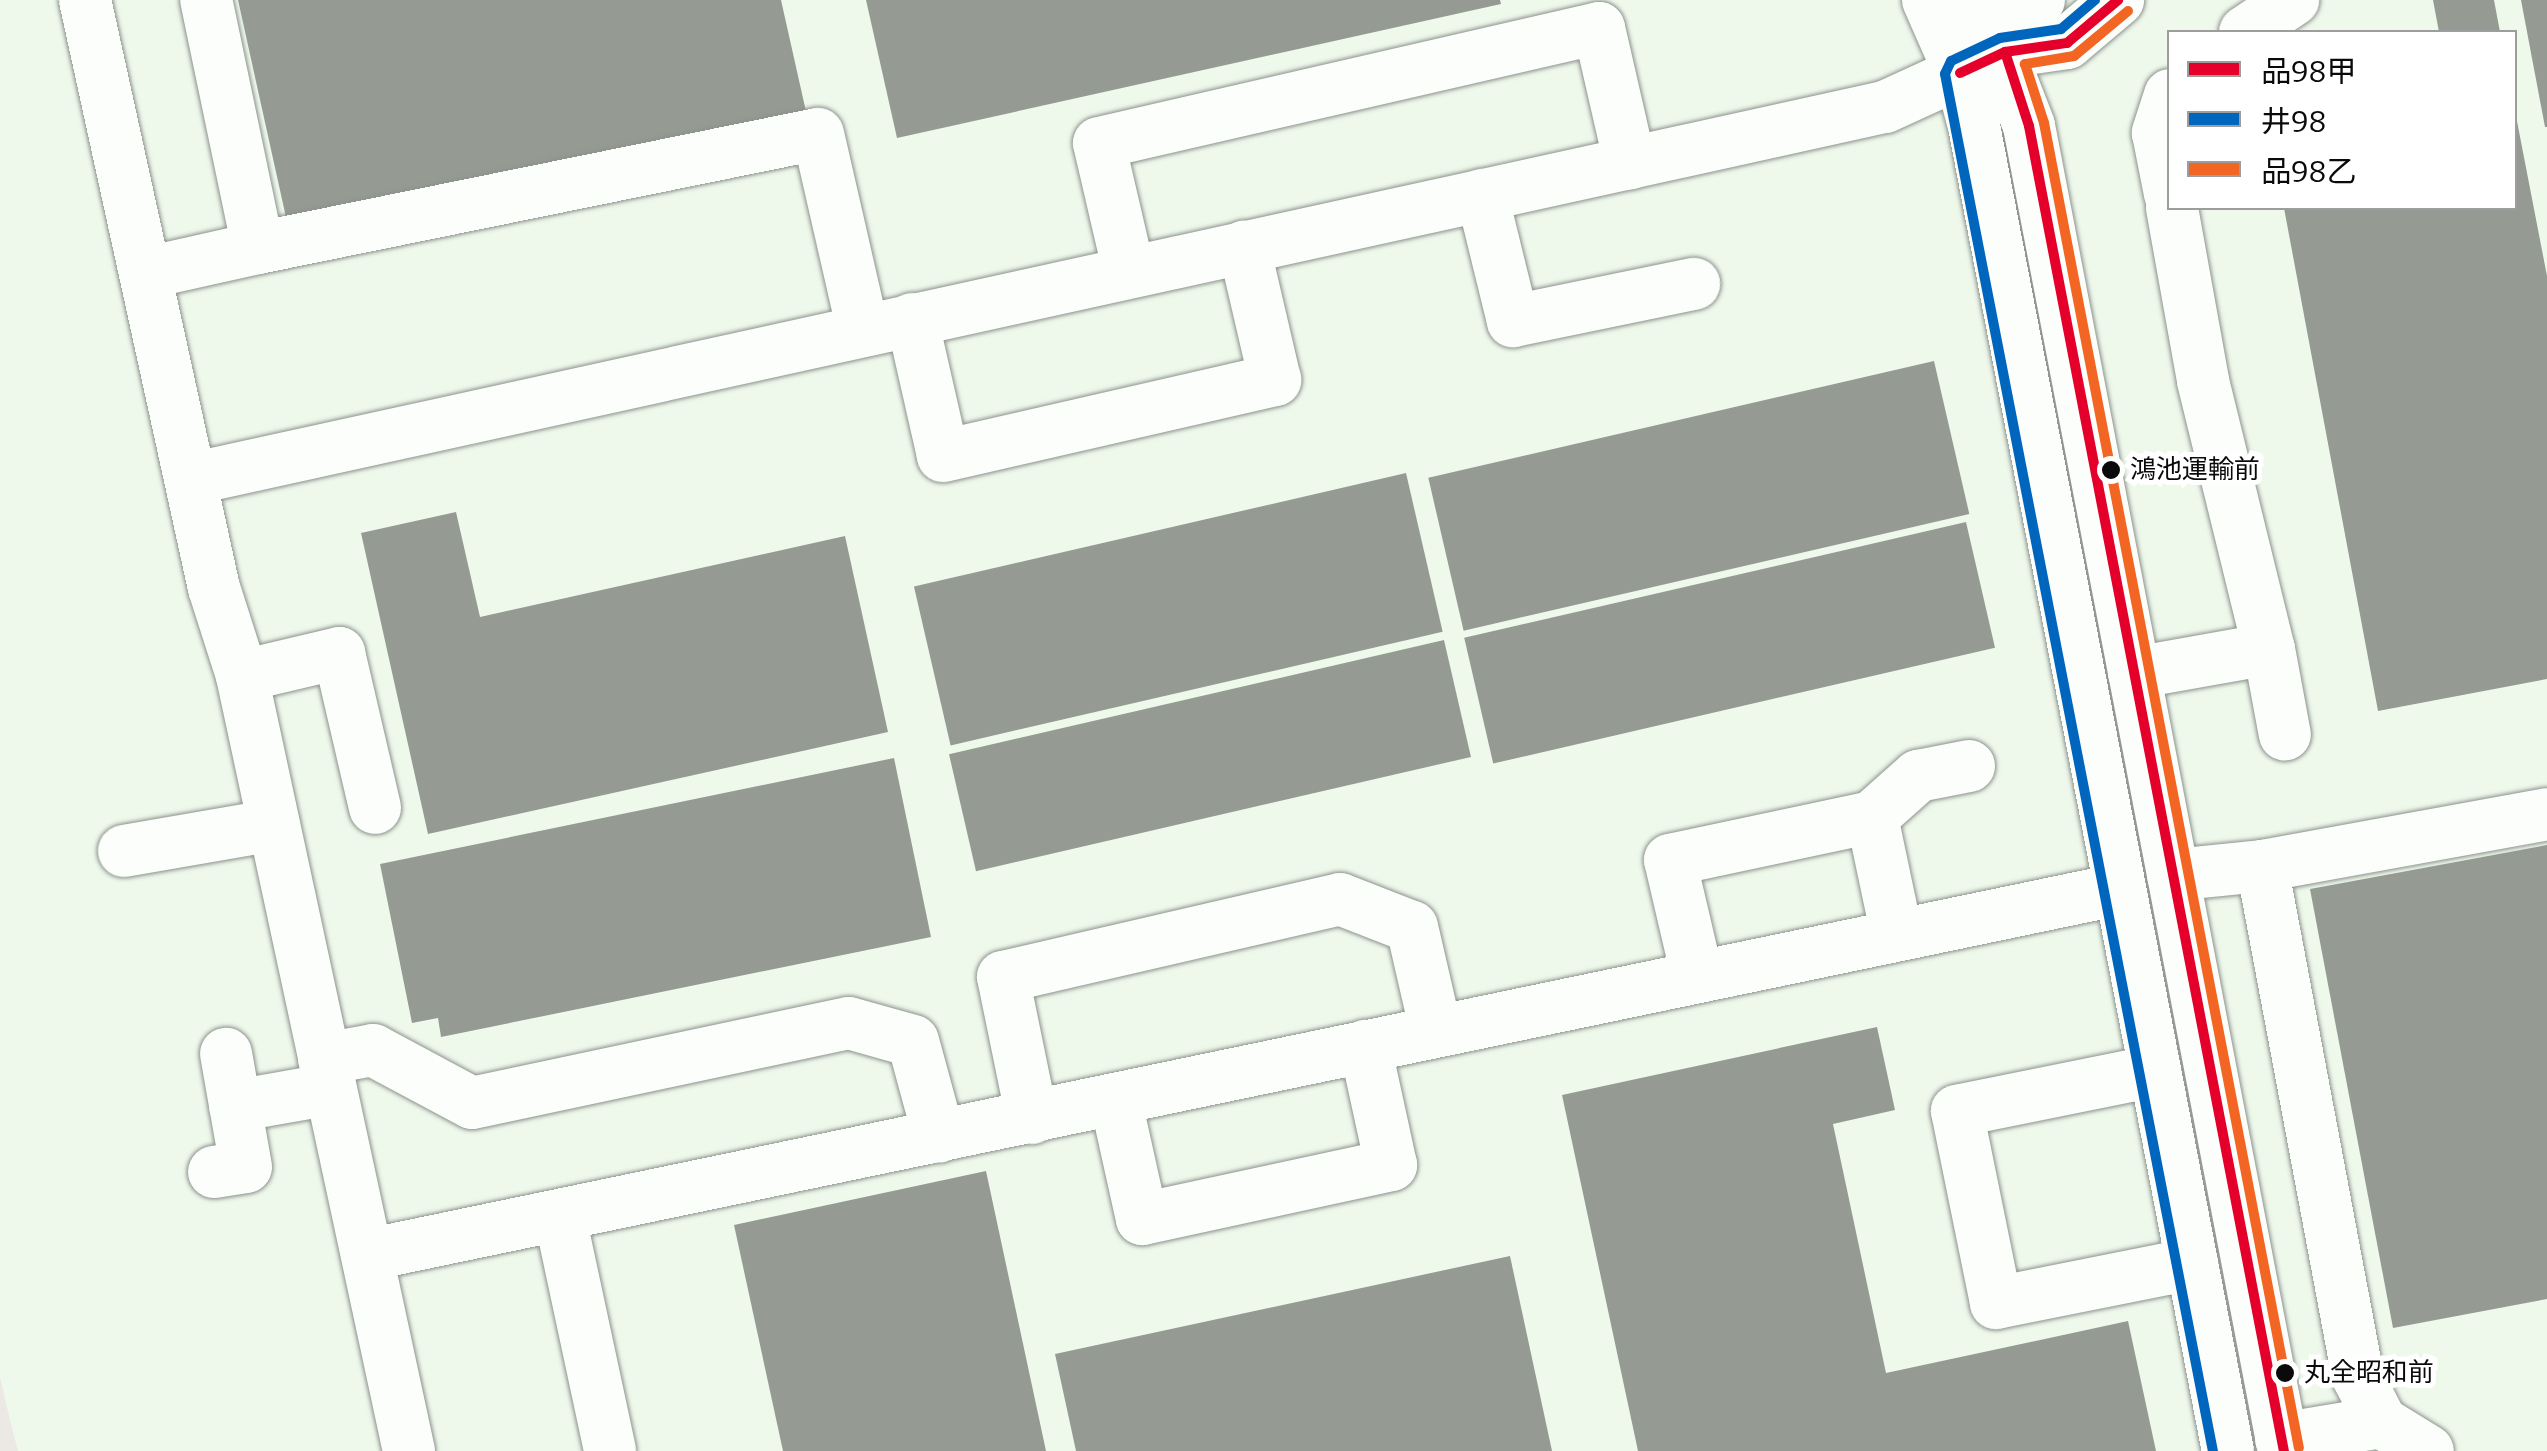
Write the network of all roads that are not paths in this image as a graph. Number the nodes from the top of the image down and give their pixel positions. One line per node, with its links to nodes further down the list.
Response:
1 (85, 0): 19 (street)
2 (206, 0): 17 (street)
3 (1928, 0): 10 (street)
4 (1980, 0): 10 (street)
5 (2039, 0): 10 (street)
6 (2118, 0): 10 (street)
7 (2294, 0): 9 (street)
8 (1596, 14): 12 (street); 18 (street)
9 (2248, 30)
10 (1982, 63): 12 (street); 24 (street); 35 (street)
11 (2167, 104): 13 (street)
12 (1630, 163): 14 (street)
13 (2167, 178)
14 (1482, 195): 16 (street); 20 (street)
15 (2172, 210): 23 (street)
16 (1244, 247): 18 (street); 21 (street)
17 (258, 248): 19 (street); 21 (street)
18 (1129, 272): 21 (street)
19 (146, 273): 22 (street)
20 (1694, 284)
21 (887, 324): 22 (street)
22 (191, 479): 25 (street)
23 (2268, 649): 24 (street); 26 (street)
24 (2134, 673): 34 (street)
25 (242, 676): 28 (street); 31 (street)
26 (2285, 735)
27 (1969, 766): 30 (street)
28 (374, 808)
29 (2547, 814): 33 (street)
30 (1872, 816): 36 (street); 37 (street)
31 (274, 825): 32 (street); 42 (street)
32 (124, 851)
33 (2262, 866): 34 (street); 51 (street)
34 (2173, 875): 52 (street)
35 (2120, 889): 36 (street); 41 (street)
36 (1896, 931): 37 (street)
37 (1697, 976): 38 (street)
38 (1436, 1031): 39 (street); 45 (street)
39 (1366, 1046): 43 (street); 43 (street)
40 (226, 1054): 44 (street)
41 (2155, 1071): 50 (street); 50 (street)
42 (328, 1074): 44 (street); 46 (street); 49 (street)
43 (1116, 1102): 45 (street)
44 (235, 1106): 47 (street)
45 (1032, 1118): 46 (street)
46 (939, 1137): 48 (street)
47 (214, 1172)
48 (560, 1218): 49 (street); 54 (street)
49 (367, 1255): 53 (street)
50 (2192, 1264): 55 (street)
51 (2381, 1422): 52 (street); 56 (street)
52 (2282, 1445)
53 (409, 1451)
54 (610, 1451)
55 (2228, 1451)
56 (2428, 1451)

